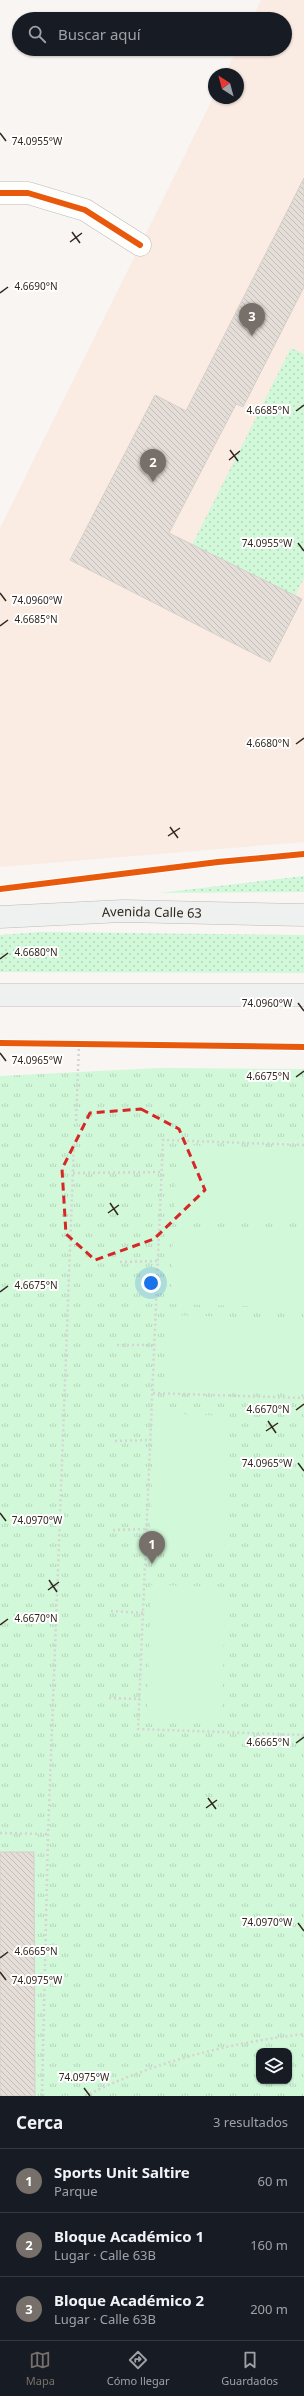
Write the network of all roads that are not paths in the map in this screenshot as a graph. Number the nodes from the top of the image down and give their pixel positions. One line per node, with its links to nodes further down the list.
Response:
1 (0, 193): 2 (street)
2 (140, 245)
3 (304, 915): 4 (main road, Avenida Calle 63)
4 (0, 917)
5 (0, 995): 6 (main road)
6 (304, 995)

